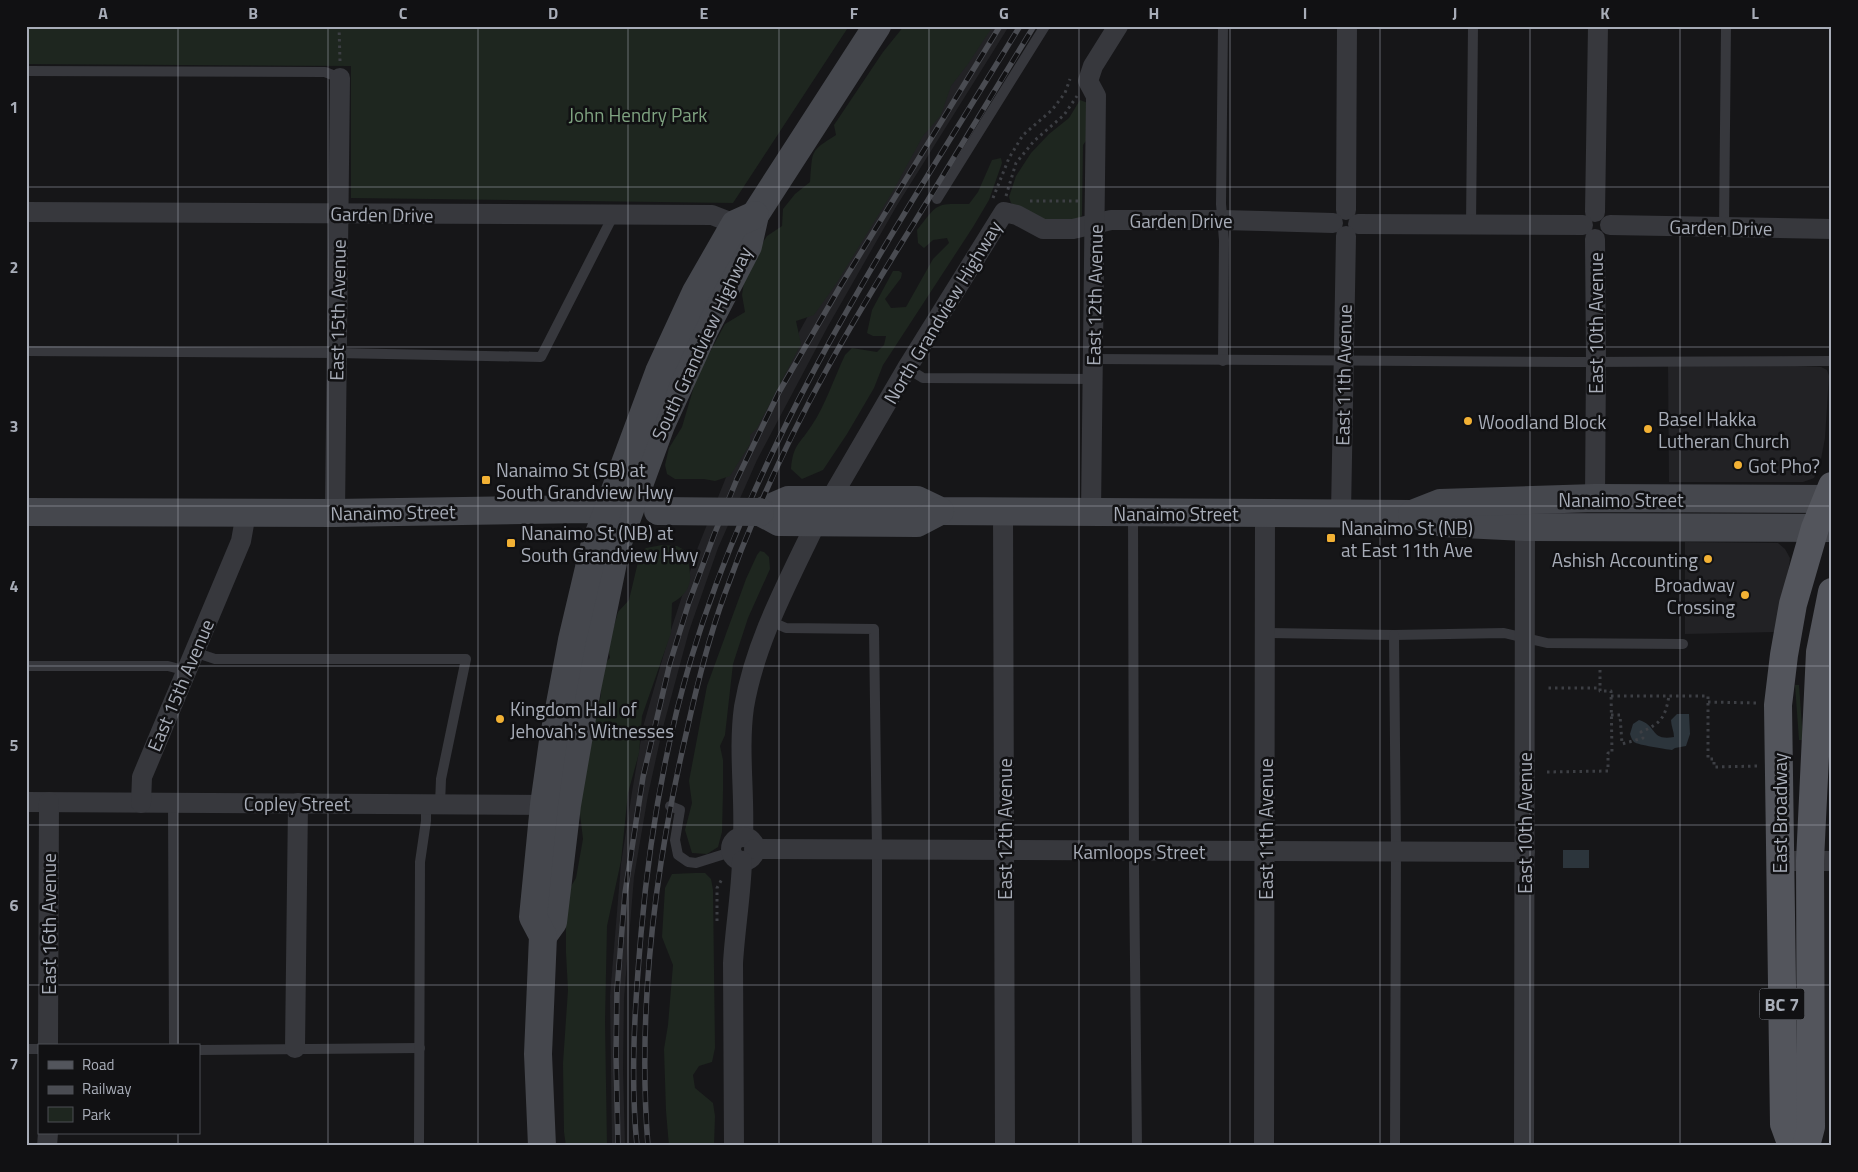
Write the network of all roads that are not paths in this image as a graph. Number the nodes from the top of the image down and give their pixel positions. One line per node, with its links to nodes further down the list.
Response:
1 (877, 26): 16 (main road, South Grandview Highway)
2 (1045, 26): 11 (lane)
3 (1118, 26): 19 (street, East 12th Avenue)
4 (1223, 26): 17 (lane)
5 (1347, 26): 18 (street, East 11th Avenue)
6 (1473, 26): 20 (lane)
7 (1598, 26): 21 (street, East 10th Avenue)
8 (1726, 26): 22 (lane)
9 (26, 70): 10 (lane)
10 (340, 78): 14 (street, East 15th Avenue)
11 (937, 199)
12 (26, 212): 14 (street, Garden Drive)
13 (1004, 212): 19 (street, Garden Drive); 30 (street, North Grandview Highway)
14 (338, 214): 15 (street, Garden Drive); 25 (street, East 15th Avenue)
15 (613, 216): 16 (street, Garden Drive); 25 (lane)
16 (745, 220): 36 (main road, South Grandview Highway)
17 (1222, 220): 18 (street, Garden Drive); 19 (street, Garden Drive); 27 (lane)
18 (1346, 223): 20 (street, Garden Drive); 28 (street, East 11th Avenue)
19 (1095, 224): 31 (street, East 12th Avenue)
20 (1471, 224): 21 (street, Garden Drive)
21 (1591, 225): 22 (street, Garden Drive); 29 (street, East 10th Avenue)
22 (1724, 228): 23 (street, Garden Drive)
23 (1832, 229)
24 (26, 352): 25 (lane)
25 (337, 353): 44 (street, East 15th Avenue)
26 (1832, 360): 29 (lane)
27 (1223, 361): 28 (lane); 31 (lane)
28 (1343, 361): 29 (lane); 46 (street, East 11th Avenue)
29 (1596, 362): 33 (street, East 10th Avenue)
30 (907, 368): 31 (lane); 34 (street, North Grandview Highway)
31 (1094, 369): 42 (street, East 12th Avenue)
32 (1830, 495): 33 (main road, Nanaimo Street); 50 (main road, East Broadway / BC 7)
33 (1595, 498): 35 (main road, Nanaimo Street)
34 (830, 500): 37 (main road, Nanaimo Street); 38 (main road, Nanaimo Street)
35 (1524, 500): 47 (main road, Nanaimo Street); 49 (street, East 10th Avenue)
36 (619, 510): 37 (main road, Nanaimo Street, bridge); 44 (main road, Nanaimo Street); 67 (main road, South Grandview Highway)
37 (776, 511): 48 (main road, Nanaimo Street)
38 (940, 511): 41 (main road, Nanaimo Street); 48 (main road, Nanaimo Street)
39 (26, 512): 40 (main road, Nanaimo Street)
40 (246, 512): 44 (main road, Nanaimo Street); 57 (street, East 15th Avenue)
41 (1003, 512): 42 (main road, Nanaimo Street); 72 (street, East 12th Avenue)
42 (1091, 512): 43 (main road, Nanaimo Street)
43 (1133, 512): 45 (main road, Nanaimo Street); 71 (lane)
44 (335, 513)
45 (1265, 513): 46 (main road, Nanaimo Street); 53 (street, East 11th Avenue)
46 (1342, 514): 47 (main road, Nanaimo Street)
47 (1412, 514): 49 (main road, Nanaimo Street)
48 (816, 523): 52 (street)
49 (1525, 527): 50 (main road, Nanaimo Street); 55 (street, East 10th Avenue)
50 (1824, 528): 76 (main road, East Broadway / BC 7)
51 (1832, 592): 58 (main road, East Broadway / BC 7)
52 (770, 621): 69 (lane); 70 (street)
53 (1265, 633): 54 (lane); 73 (street, East 11th Avenue)
54 (1394, 635): 55 (lane); 74 (lane)
55 (1524, 637): 56 (lane); 75 (street, East 10th Avenue)
56 (1683, 644)
57 (194, 652): 60 (street, East 15th Avenue); 66 (lane)
58 (1826, 652): 77 (main road, East Broadway / BC 7)
59 (26, 666): 60 (lane)
60 (186, 671): 63 (street, East 15th Avenue)
61 (26, 802): 62 (street, Copley Street)
62 (49, 802): 63 (street, Copley Street); 78 (street, East 16th Avenue)
63 (142, 803): 64 (street, Copley Street)
64 (174, 803): 65 (street, Copley Street); 79 (lane)
65 (298, 803): 66 (street, Copley Street); 80 (street)
66 (433, 804): 67 (street, Copley Street); 81 (lane)
67 (555, 805): 84 (main road, South Grandview Highway)
68 (670, 806): 70 (lane)
69 (877, 849): 70 (street, Kamloops Street); 72 (street, Kamloops Street); 86 (lane)
70 (743, 850): 85 (street)
71 (1134, 850): 72 (street, Kamloops Street); 73 (street, Kamloops Street); 88 (lane)
72 (1004, 851): 87 (street, East 12th Avenue)
73 (1266, 851): 74 (street, Kamloops Street); 89 (street, East 11th Avenue)
74 (1396, 851): 75 (street, Kamloops Street); 90 (lane)
75 (1524, 852): 91 (street, East 10th Avenue)
76 (1779, 861): 77 (street); 92 (main road, East Broadway / BC 7)
77 (1821, 861): 93 (main road, East Broadway / BC 7)
78 (48, 1044)
79 (174, 1044)
80 (295, 1048): 81 (lane); 82 (lane)
81 (420, 1048): 83 (lane)
82 (200, 1050)
83 (419, 1146)
84 (542, 1146)
85 (734, 1146)
86 (877, 1146)
87 (1005, 1146)
88 (1137, 1146)
89 (1264, 1146)
90 (1395, 1146)
91 (1524, 1146)
92 (1792, 1146)
93 (1806, 1146)

